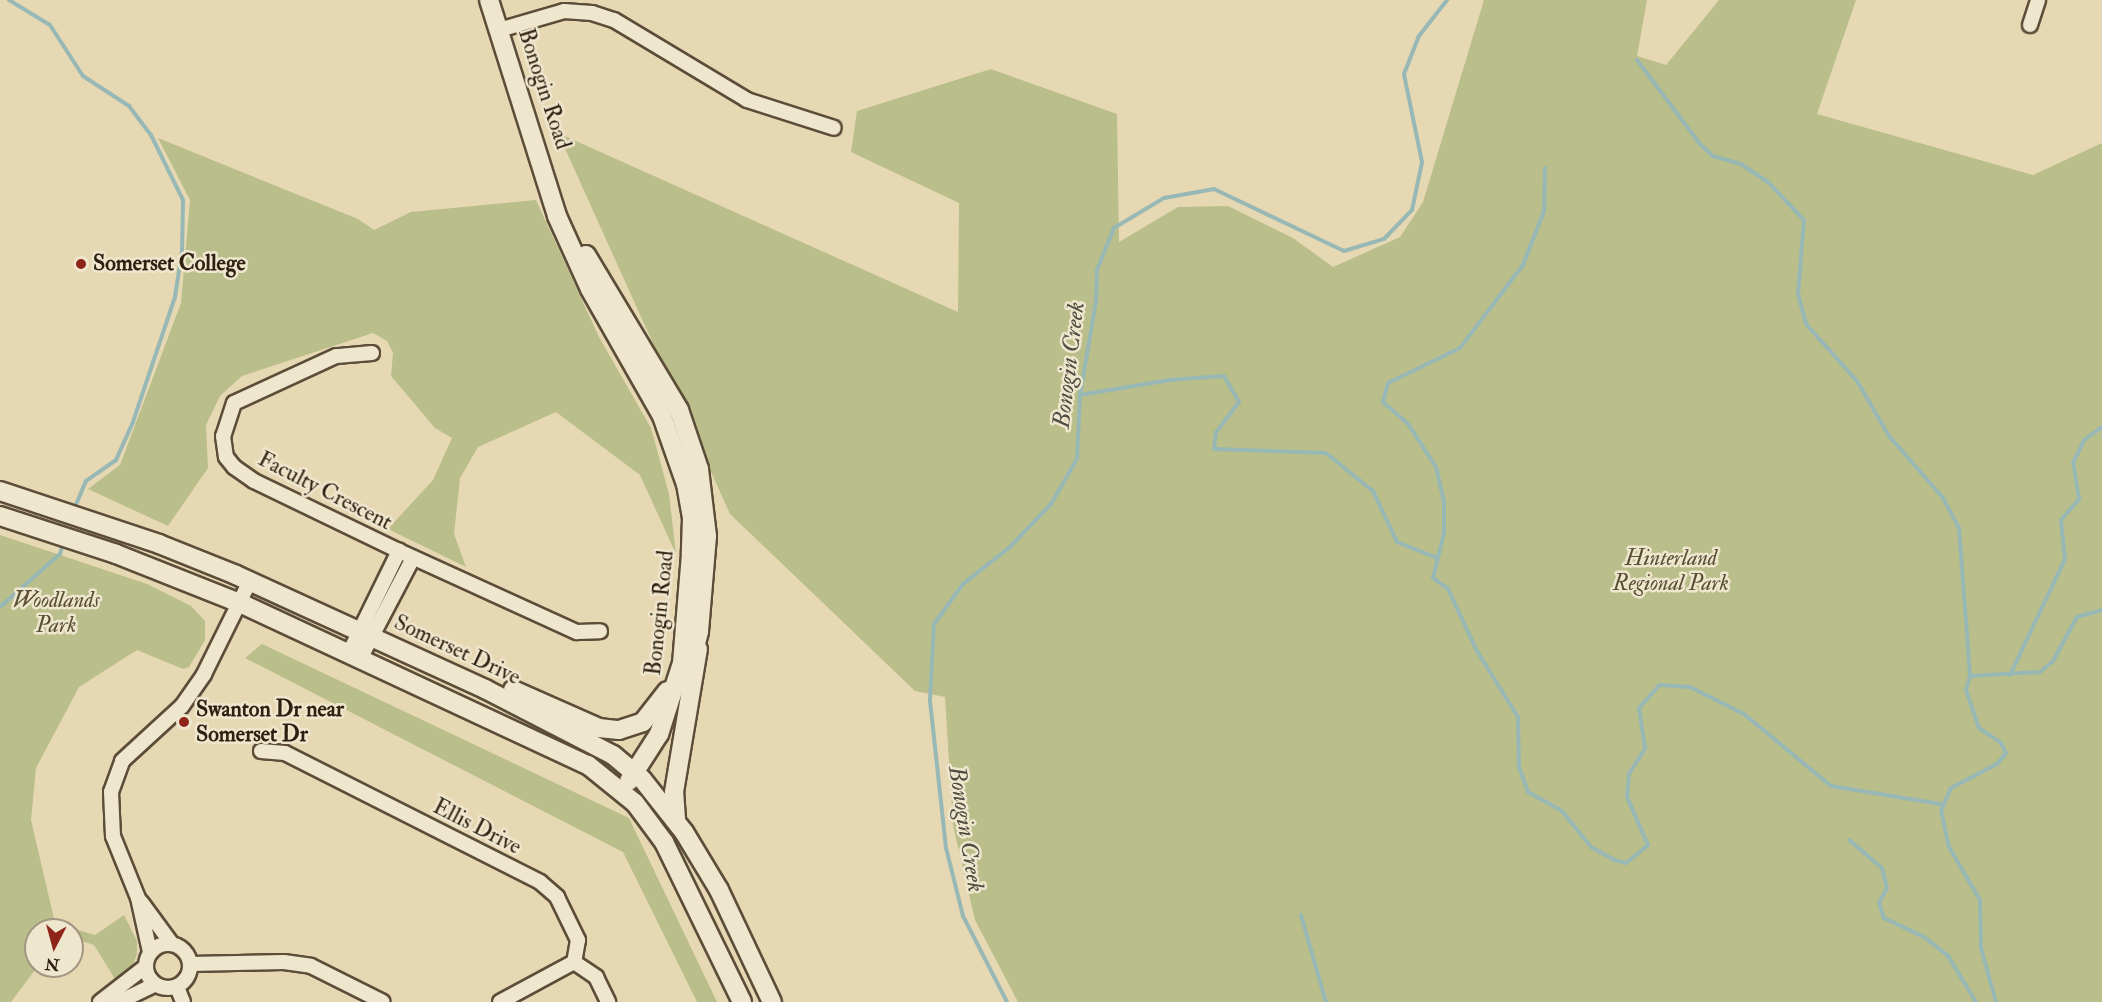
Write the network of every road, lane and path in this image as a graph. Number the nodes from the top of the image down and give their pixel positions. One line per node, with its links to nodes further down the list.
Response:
1 (489, 0): 4 (street, Bonogin Road)
2 (2038, 0): 3 (street)
3 (2030, 26)
4 (499, 30): 5 (street); 6 (street, Bonogin Road)
5 (834, 128)
6 (553, 193): 7 (street, Bonogin Road); 9 (street, Bonogin Road)
7 (641, 343): 9 (street); 17 (street, Bonogin Road)
8 (372, 353): 12 (street, Faculty Crescent)
9 (675, 445): 17 (street, Bonogin Road)
10 (7, 493): 14 (street, Somerset Drive)
11 (4, 517): 15 (street)
12 (399, 551): 13 (street, Faculty Crescent); 18 (street)
13 (413, 558): 16 (street, Faculty Crescent); 18 (street)
14 (250, 581): 15 (street); 18 (street, Somerset Drive)
15 (240, 603): 19 (street); 25 (street)
16 (600, 631)
17 (691, 632): 20 (street); 22 (street, Bonogin Road); 24 (street)
18 (366, 634): 19 (street); 20 (street, Somerset Drive)
19 (355, 656): 23 (street)
20 (485, 689): 22 (street, Somerset Drive)
21 (261, 751): 28 (street, Ellis Drive)
22 (638, 775): 23 (street, Bonogin Road); 24 (street, Somerset Drive)
23 (623, 791): 39 (street)
24 (676, 819): 40 (street, Somerset Drive)
25 (138, 898): 26 (street); 27 (street)
26 (172, 944): 27 (street); 29 (street)
27 (150, 952): 30 (street)
28 (574, 962): 37 (street); 38 (street)
29 (190, 964): 32 (street); 36 (street)
30 (145, 968): 31 (street); 33 (street)
31 (154, 985): 32 (street); 34 (street)
32 (177, 987): 35 (street)
33 (100, 1002)
34 (119, 1002)
35 (183, 1002)
36 (383, 1002)
37 (500, 1002)
38 (608, 1002)
39 (742, 1002)
40 (772, 1002)

